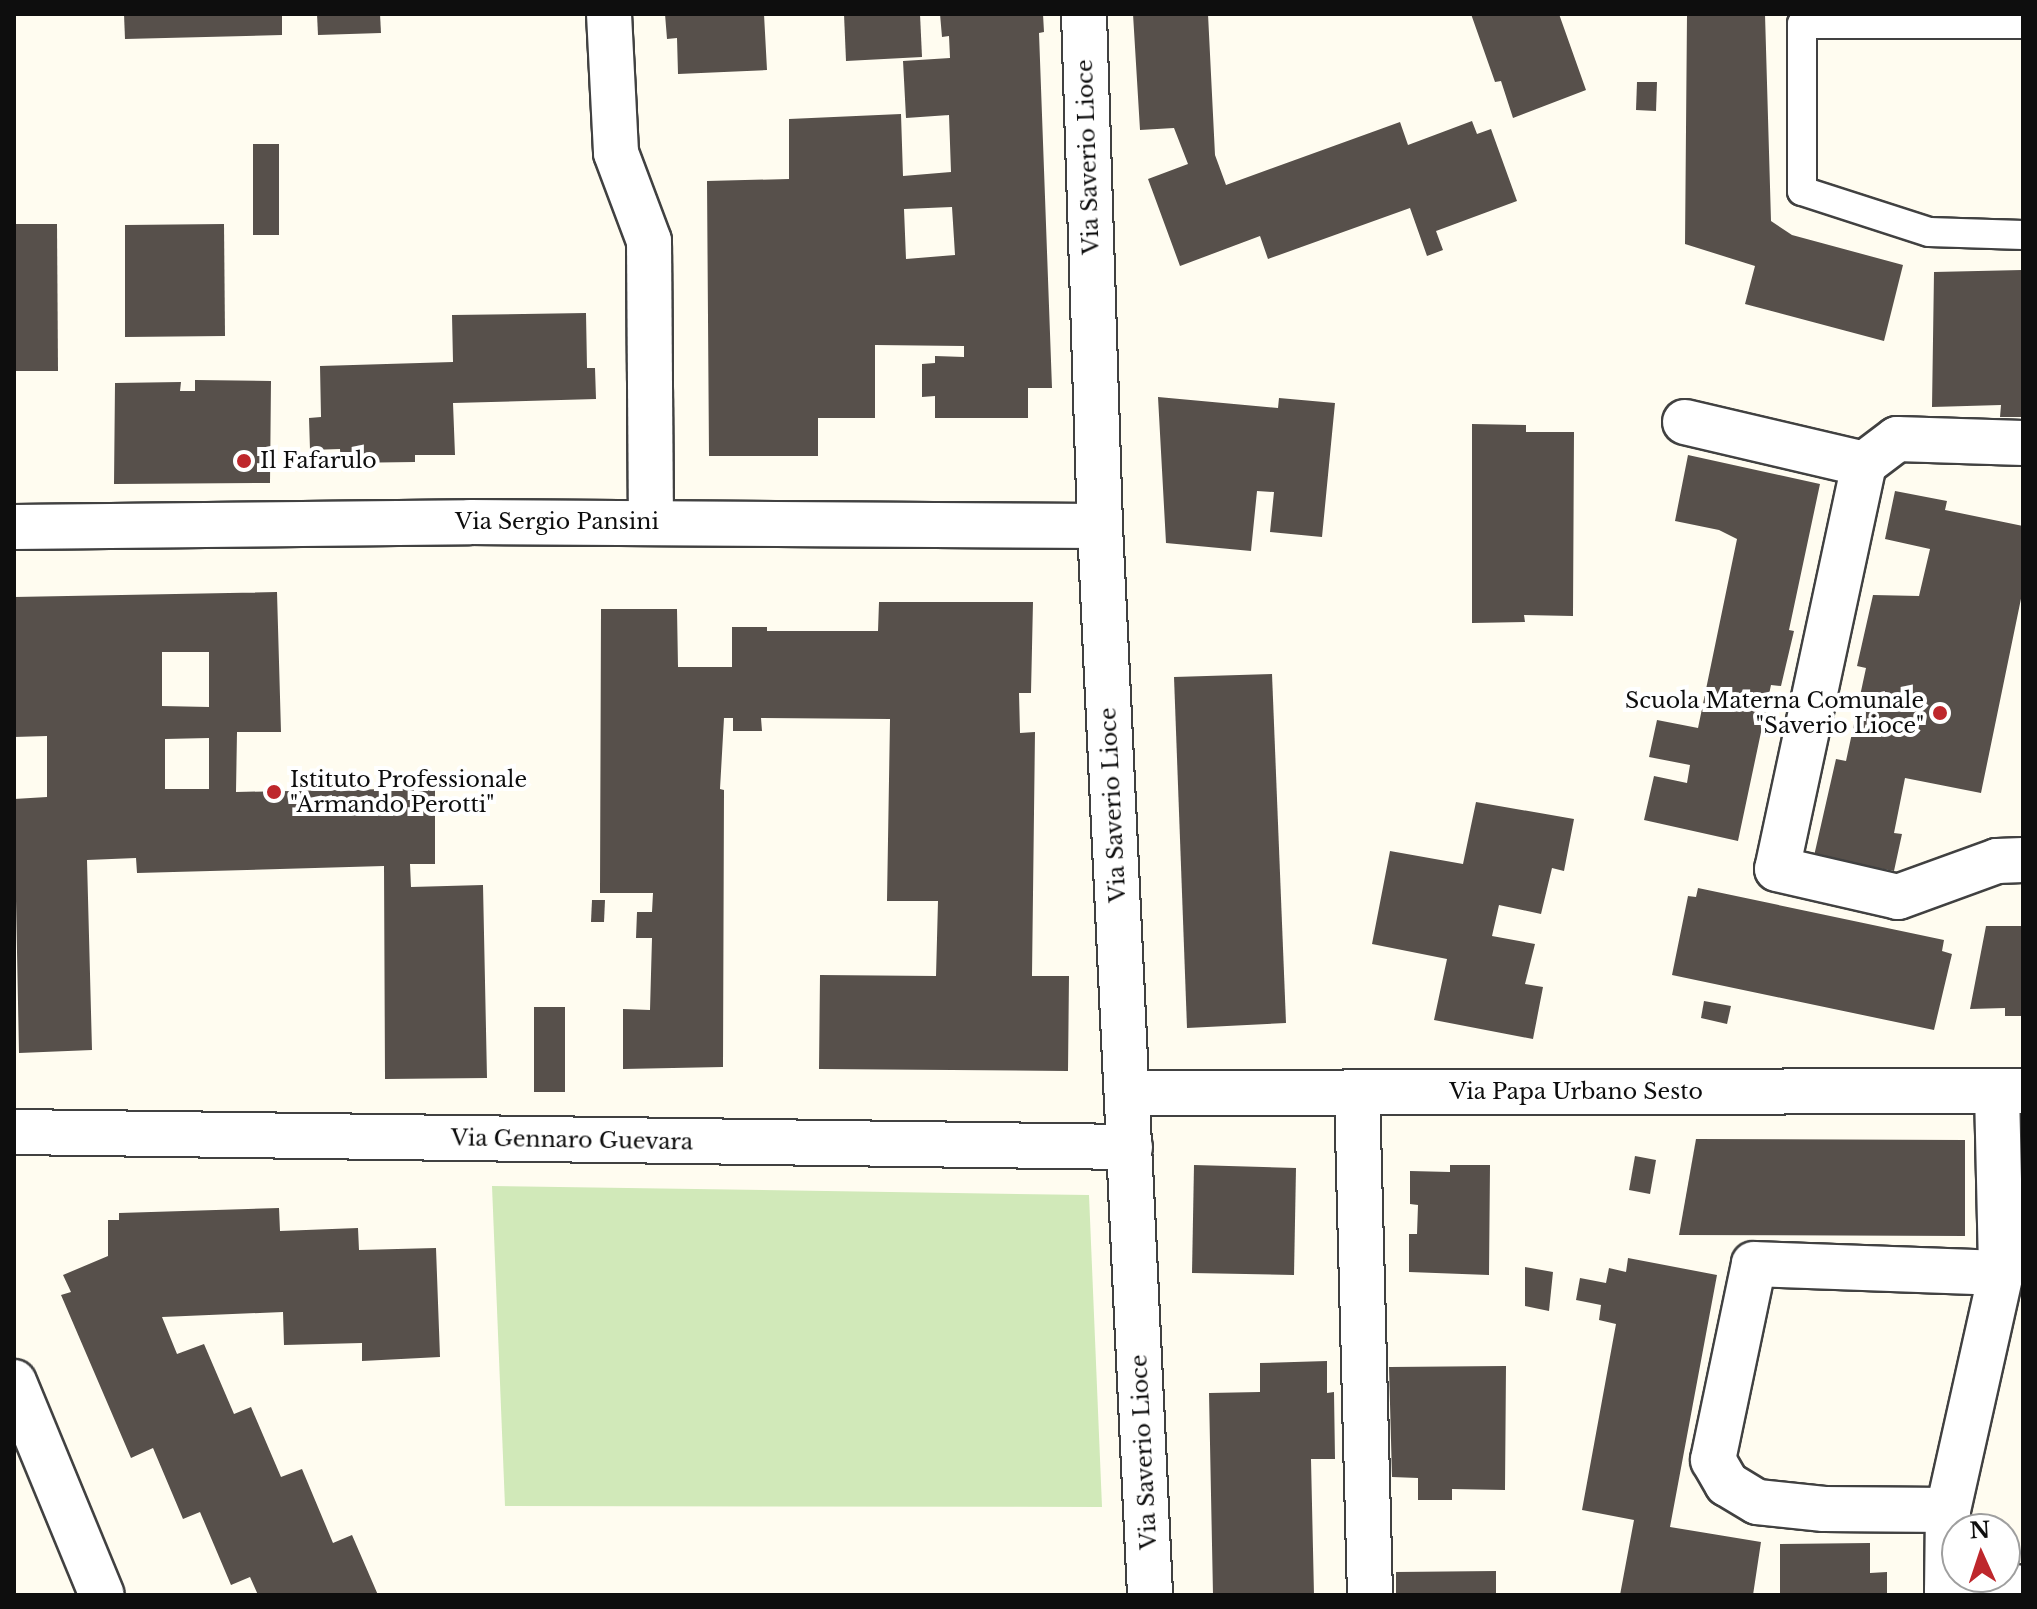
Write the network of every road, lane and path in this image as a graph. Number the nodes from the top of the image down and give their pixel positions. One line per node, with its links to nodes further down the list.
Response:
1 (609, 14): 8 (street)
2 (1084, 14): 9 (street, Via Saverio Lioce)
3 (2023, 24): 4 (lane)
4 (2023, 235)
5 (1685, 422): 7 (street)
6 (2023, 443): 7 (street)
7 (1864, 464): 11 (street)
8 (651, 522): 9 (street, Via Sergio Pansini); 10 (street, Via Sergio Pansini)
9 (1100, 526): 14 (street, Via Saverio Lioce)
10 (14, 527)
11 (2023, 860)
12 (2010, 1091): 13 (street, Via Papa Urbano Sesto); 17 (street)
13 (1357, 1092): 14 (street, Via Papa Urbano Sesto); 23 (street)
14 (1128, 1093): 16 (street, Via Saverio Lioce)
15 (14, 1132): 16 (street, Via Gennaro Guevara)
16 (1130, 1147): 22 (street, Via Saverio Lioce)
17 (2001, 1273): 19 (street); 19 (street)
18 (14, 1382): 21 (street)
19 (1948, 1510): 20 (street)
20 (1948, 1513)
21 (102, 1595)
22 (1150, 1595)
23 (1370, 1595)

